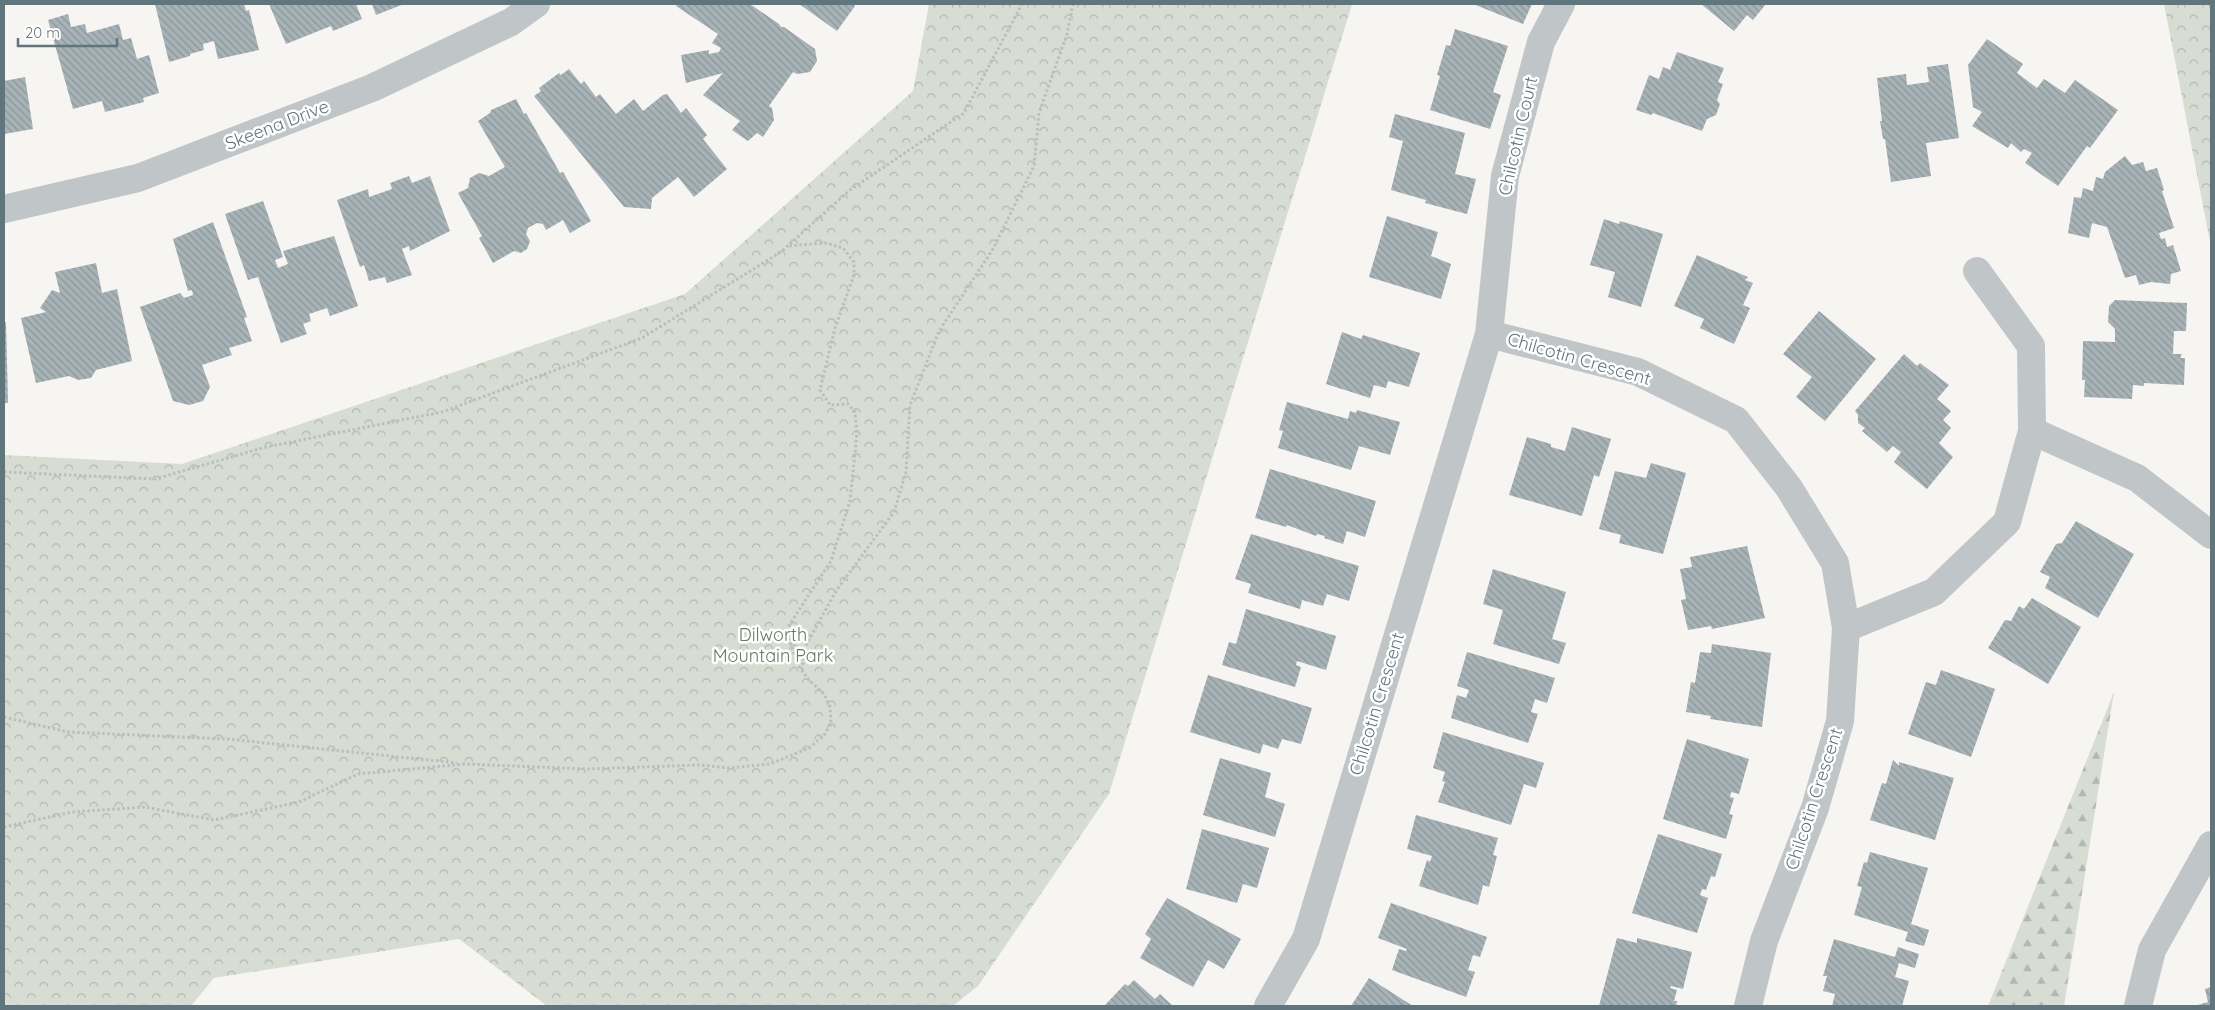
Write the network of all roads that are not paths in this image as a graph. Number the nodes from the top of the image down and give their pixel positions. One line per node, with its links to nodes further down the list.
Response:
1 (536, 4): 3 (street, Skeena Drive)
2 (1561, 4): 5 (street, Chilcotin Court)
3 (4, 210)
4 (1977, 271): 6 (street)
5 (1489, 334): 8 (street, Chilcotin Crescent); 10 (street, Chilcotin Crescent)
6 (2032, 431): 7 (street); 8 (street)
7 (2211, 535)
8 (1846, 628): 11 (street, Chilcotin Crescent)
9 (2211, 845): 12 (street)
10 (1268, 1006)
11 (1748, 1006)
12 (2138, 1006)

